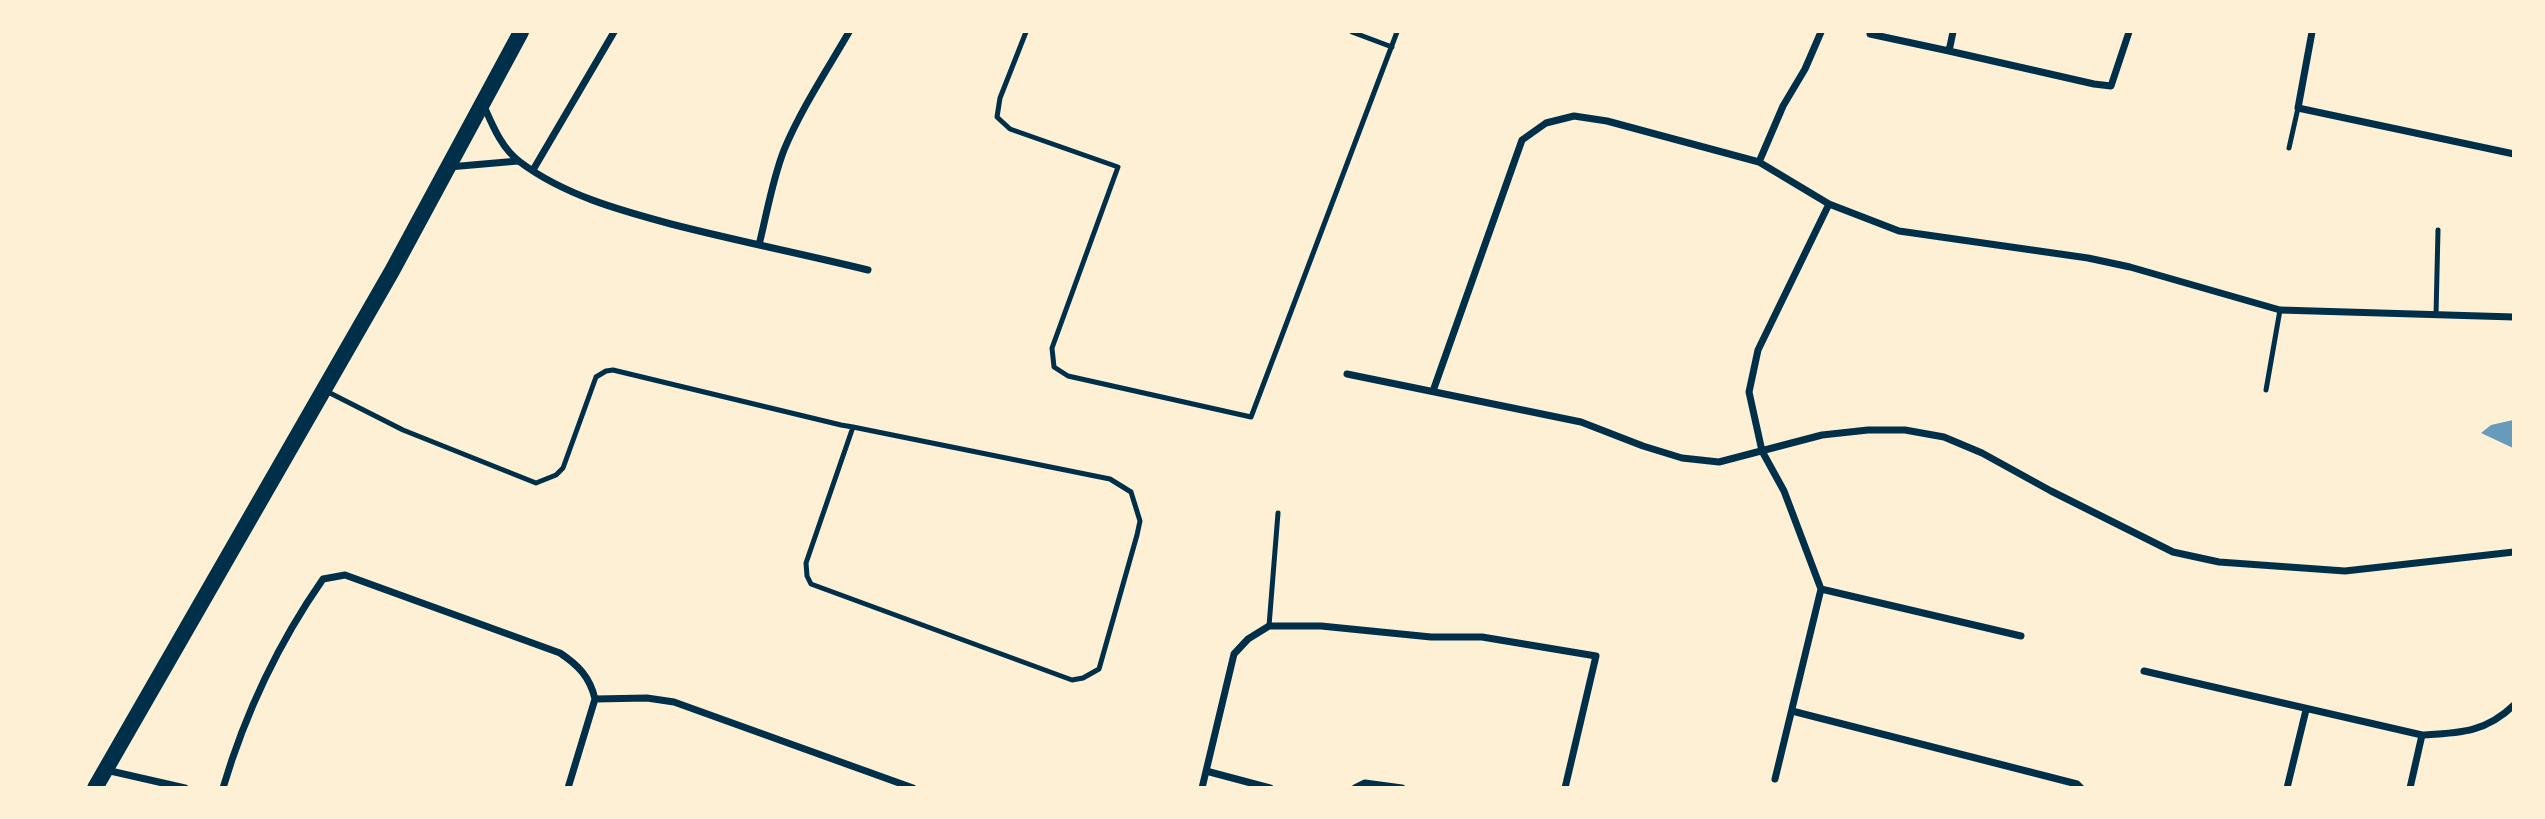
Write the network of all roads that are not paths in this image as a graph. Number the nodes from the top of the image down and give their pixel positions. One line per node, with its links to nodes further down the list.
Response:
1 (521, 32): 14 (main road)
2 (614, 32): 21 (street)
3 (849, 32): 24 (street)
4 (1026, 32): 12 (lane)
5 (1352, 32): 12 (lane)
6 (1397, 32): 12 (lane)
7 (1821, 32): 19 (street)
8 (1870, 32): 13 (street)
9 (1953, 32): 13 (street)
10 (2129, 32): 13 (street)
11 (2312, 32): 15 (street)
12 (1392, 47)
13 (1949, 51)
14 (483, 104): 18 (street); 20 (main road)
15 (2298, 108): 16 (lane); 17 (street)
16 (2289, 148)
17 (2514, 154)
18 (518, 161): 20 (street); 21 (street)
19 (1759, 162): 22 (street); 32 (street)
20 (449, 167): 30 (main road)
21 (533, 170): 24 (street)
22 (1829, 204): 26 (street); 34 (street)
23 (2438, 230): 27 (lane)
24 (759, 245): 25 (street)
25 (868, 270)
26 (2280, 310): 27 (street); 31 (lane)
27 (2436, 315): 28 (street)
28 (2514, 317)
29 (1347, 374): 32 (street)
30 (323, 390): 33 (lane); 46 (main road)
31 (2266, 390)
32 (1433, 391): 34 (street)
33 (853, 428): 33 (lane)
34 (1762, 451): 36 (street); 37 (street)
35 (1278, 513): 38 (lane)
36 (2514, 552)
37 (1821, 589): 39 (street); 44 (street)
38 (1269, 626): 47 (street); 58 (street)
39 (2021, 636)
40 (2144, 671): 43 (street)
41 (595, 699): 51 (street); 52 (street); 53 (street)
42 (2514, 705): 45 (street)
43 (2306, 710): 45 (street); 60 (street)
44 (1792, 711): 48 (street); 59 (street)
45 (2422, 735): 61 (street)
46 (105, 770): 49 (main road); 50 (street)
47 (1206, 771): 54 (street); 55 (street)
48 (1775, 779)
49 (95, 788)
50 (185, 788)
51 (223, 788)
52 (568, 788)
53 (913, 788)
54 (1202, 788)
55 (1270, 788)
56 (1355, 788): 57 (street)
57 (1402, 788)
58 (1565, 788)
59 (2081, 788)
60 (2287, 788)
61 (2410, 788)

